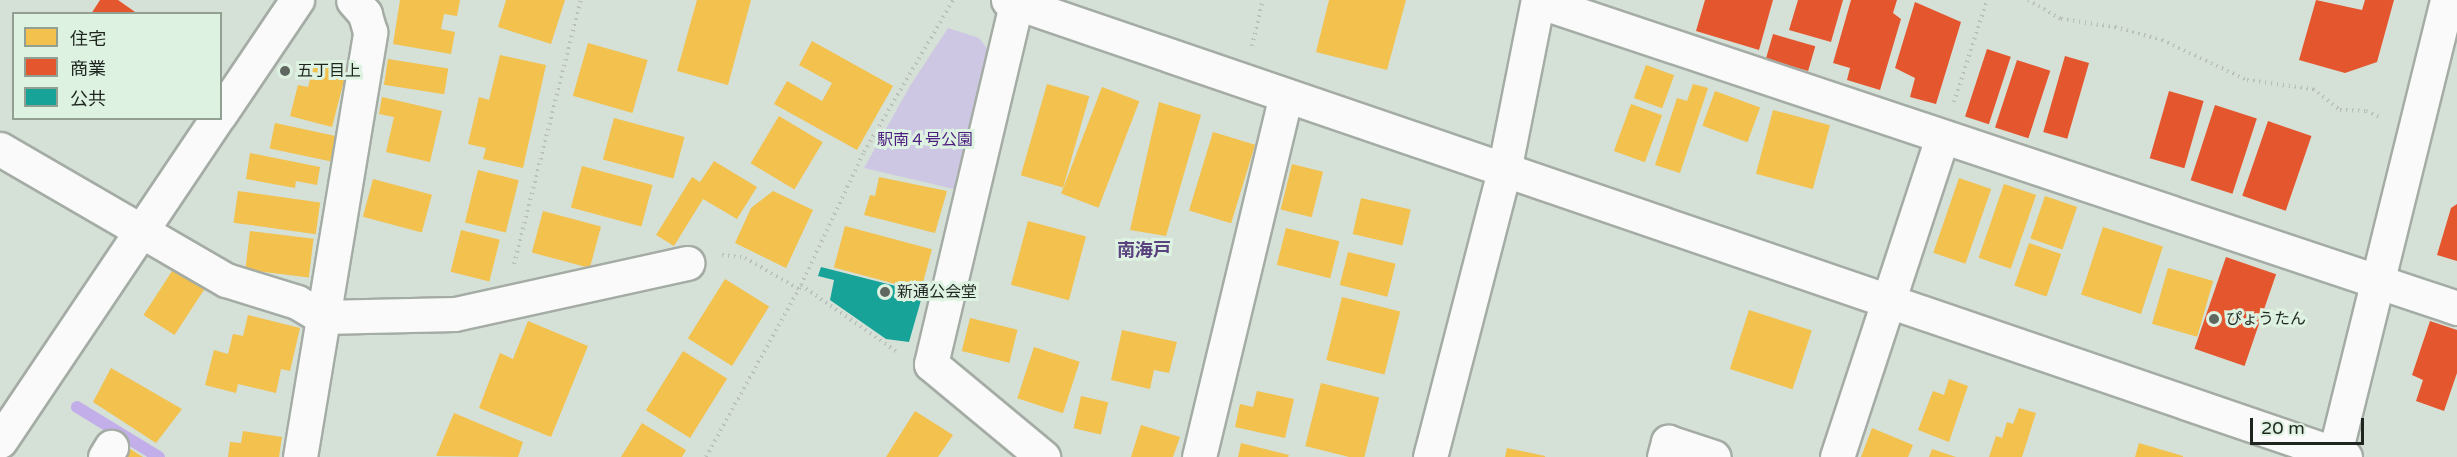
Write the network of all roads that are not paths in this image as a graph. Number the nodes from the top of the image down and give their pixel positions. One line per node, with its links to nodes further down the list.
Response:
1 (297, 0): 7 (street)
2 (353, 0): 17 (street)
3 (1538, 0): 9 (street); 11 (street)
4 (2447, 0): 14 (street)
5 (1014, 1): 6 (street); 21 (street)
6 (1286, 95): 11 (street); 22 (street)
7 (222, 111)
8 (216, 120): 12 (street)
9 (1942, 138): 14 (street); 15 (street)
10 (0, 149): 12 (street)
11 (1504, 171): 15 (street); 23 (street)
12 (141, 231): 17 (street); 18 (street)
13 (687, 262): 17 (street)
14 (2379, 282): 16 (street); 19 (street)
15 (1890, 299): 19 (street); 26 (street)
16 (2457, 308)
17 (322, 317): 20 (street)
18 (0, 441)
19 (2338, 456)
20 (300, 457)
21 (1043, 457)
22 (1198, 457)
23 (1430, 457)
24 (1664, 457): 25 (street)
25 (1714, 457)
26 (1837, 457)

